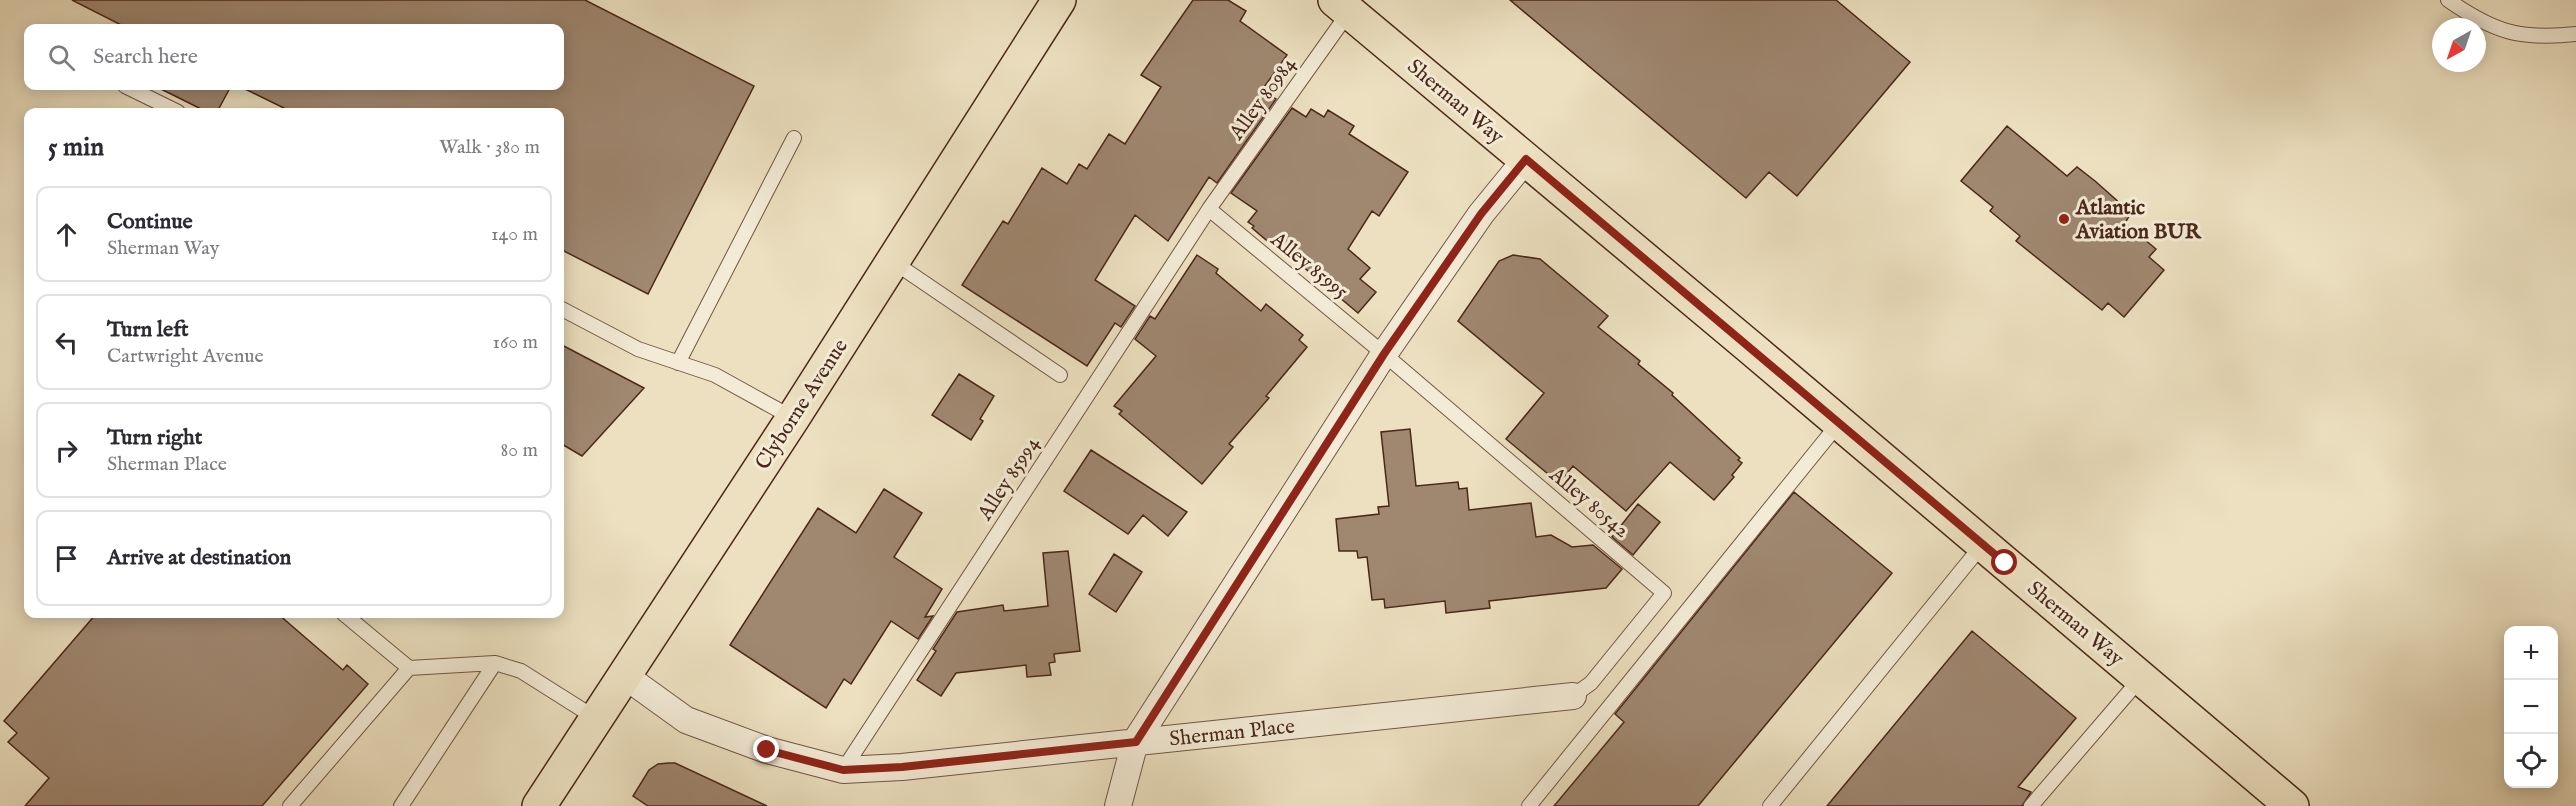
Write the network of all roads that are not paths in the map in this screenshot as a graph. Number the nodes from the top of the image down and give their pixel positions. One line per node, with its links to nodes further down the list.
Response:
1 (1059, 0): 10 (main road, Clyborne Avenue)
2 (2448, 0): 4 (lane)
3 (1342, 6): 8 (main road, Sherman Way); 9 (lane, Alley 80984)
4 (2576, 34)
5 (133, 90): 6 (lane)
6 (170, 108)
7 (794, 138): 13 (lane)
8 (1526, 159): 12 (street); 16 (main road, Sherman Way)
9 (1209, 209): 12 (lane, Alley 85995); 26 (lane, Alley 85994)
10 (892, 261): 14 (lane); 15 (main road, Clyborne Avenue)
11 (564, 310): 13 (lane)
12 (1384, 354): 23 (lane, Alley 80542); 25 (street)
13 (678, 363): 15 (lane)
14 (1060, 375)
15 (793, 418): 21 (main road, Clyborne Avenue)
16 (1840, 423): 17 (main road, Sherman Way); 31 (lane)
17 (1983, 544): 22 (main road, Sherman Way); 32 (lane)
18 (349, 618): 20 (lane)
19 (495, 663): 20 (lane); 24 (lane); 28 (lane)
20 (409, 668): 27 (lane)
21 (625, 676): 24 (main road, Clyborne Avenue); 26 (street, Sherman Place)
22 (2141, 678): 33 (lane); 34 (main road, Sherman Way)
23 (1573, 696): 25 (street, Sherman Place)
24 (597, 719): 29 (main road, Clyborne Avenue)
25 (1136, 742): 26 (street, Sherman Place); 30 (street)
26 (843, 770)
27 (290, 806)
28 (401, 806)
29 (539, 806)
30 (1118, 806)
31 (1529, 806)
32 (1770, 806)
33 (2031, 806)
34 (2292, 806)

